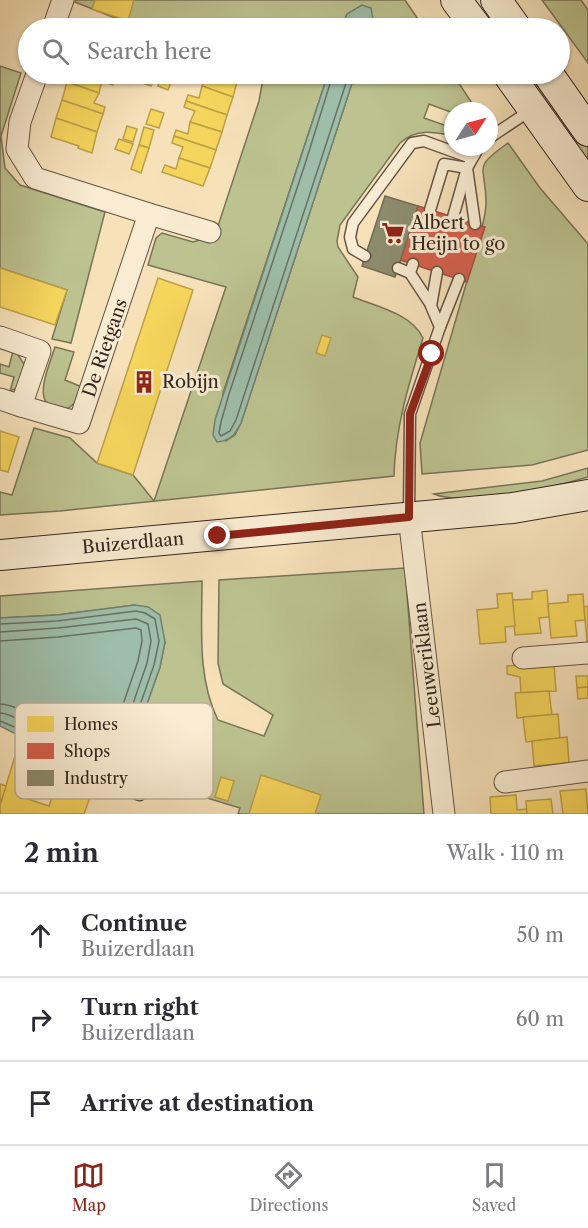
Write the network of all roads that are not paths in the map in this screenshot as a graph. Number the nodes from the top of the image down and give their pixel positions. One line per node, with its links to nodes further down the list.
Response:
1 (63, 0): 4 (street)
2 (456, 0): 5 (street)
3 (496, 0): 6 (street)
4 (57, 18)
5 (470, 18)
6 (509, 18)
7 (33, 84): 17 (street)
8 (515, 84): 10 (street)
9 (555, 84): 11 (street)
10 (534, 109): 12 (lane); 15 (street)
11 (588, 131)
12 (498, 132)
13 (473, 156): 14 (lane)
14 (469, 163): 16 (lane); 18 (lane); 19 (lane); 21 (lane)
15 (588, 186)
16 (430, 210)
17 (149, 214): 20 (street); 29 (street, De Rietgans)
18 (453, 217)
19 (475, 224)
20 (210, 232)
21 (365, 256)
22 (398, 268): 25 (lane)
23 (437, 272): 25 (lane)
24 (459, 279): 26 (lane)
25 (431, 306): 26 (lane)
26 (440, 327): 31 (lane)
27 (0, 337): 29 (street)
28 (0, 399): 29 (street)
29 (21, 406)
30 (588, 495): 31 (street, Buizerdlaan)
31 (409, 517): 32 (street, Buizerdlaan); 37 (street, Leeuweriklaan)
32 (0, 555)
33 (588, 653): 34 (street)
34 (523, 658)
35 (588, 771): 36 (street)
36 (505, 782)
37 (444, 814)

